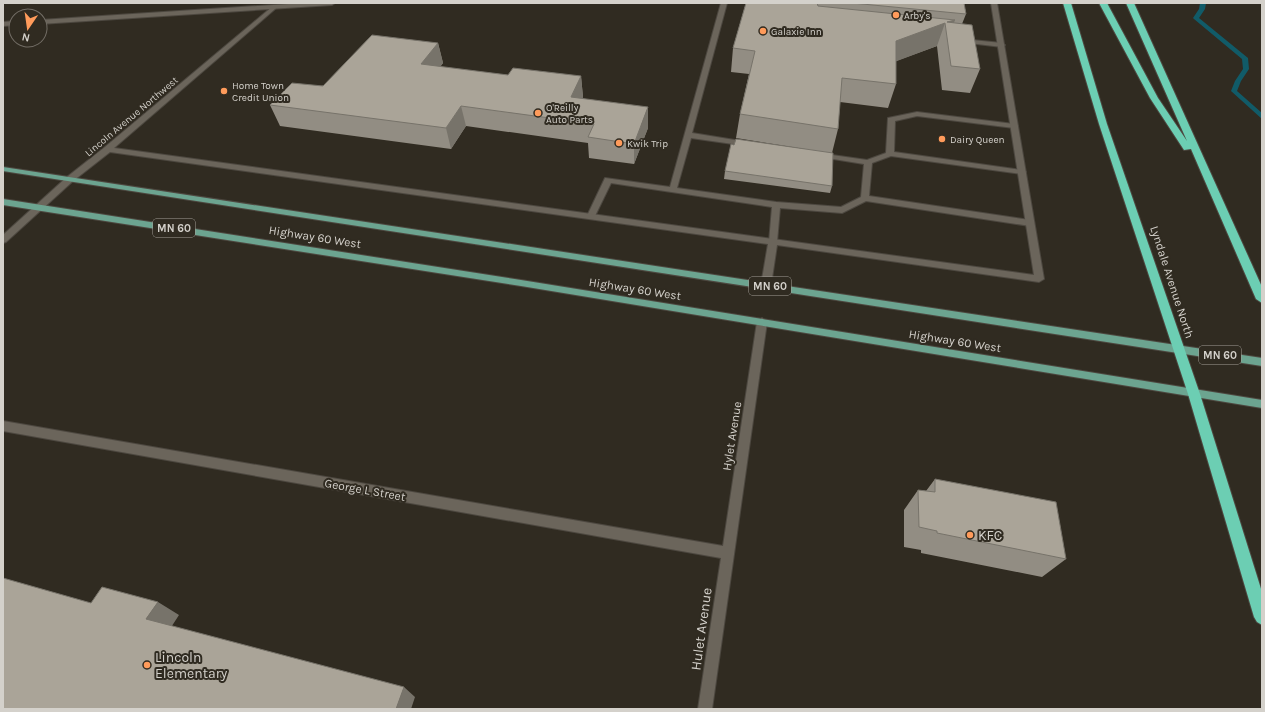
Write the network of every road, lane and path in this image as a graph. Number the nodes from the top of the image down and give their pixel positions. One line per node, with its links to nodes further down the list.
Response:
1 (332, 3): 7 (street)
2 (724, 3): 13 (street)
3 (994, 3): 11 (street)
4 (1067, 3): 35 (highway, Lyndale Avenue North)
5 (1103, 3): 21 (highway)
6 (1130, 3): 21 (highway)
7 (288, 5): 8 (street)
8 (273, 8): 9 (street); 15 (street, Lincoln Avenue Northwest)
9 (48, 22)
10 (955, 40): 11 (street)
11 (1002, 45): 12 (street)
12 (1014, 126): 17 (street); 20 (street)
13 (688, 136): 14 (street); 23 (street)
14 (758, 146)
15 (108, 149): 22 (street, Lincoln Avenue Northwest); 28 (street)
16 (813, 154): 18 (street)
17 (890, 154): 18 (street); 20 (street)
18 (868, 162): 24 (street)
19 (3, 168): 22 (main road, Highway 60 West / MN 60)
20 (1022, 172): 29 (street)
21 (1207, 177): 33 (highway)
22 (70, 178): 27 (street, Lincoln Avenue Northwest); 32 (main road, Highway 60 West / MN 60)
23 (673, 189): 26 (street); 28 (street)
24 (865, 198): 26 (street); 29 (street)
25 (3, 202): 27 (main road, Highway 60 West / MN 60)
26 (776, 205): 31 (street)
27 (39, 207): 30 (street, Lincoln Avenue Northwest); 34 (main road, Highway 60 West / MN 60)
28 (591, 216): 31 (street)
29 (1030, 223): 31 (street)
30 (3, 240)
31 (773, 242): 32 (street)
32 (766, 285): 35 (main road, Highway 60 West / MN 60)
33 (1262, 299)
34 (762, 322): 37 (main road, Highway 60 West / MN 60); 40 (street, Hylet Avenue)
35 (1179, 349): 36 (main road, Highway 60 West / MN 60); 37 (highway, Lyndale Avenue North)
36 (1262, 362)
37 (1194, 394): 38 (main road, Highway 60 West / MN 60); 41 (highway, Lyndale Avenue North)
38 (1262, 404)
39 (3, 426): 40 (street, George L Street)
40 (728, 554): 42 (street, Hulet Avenue)
41 (1262, 617)
42 (705, 709)

